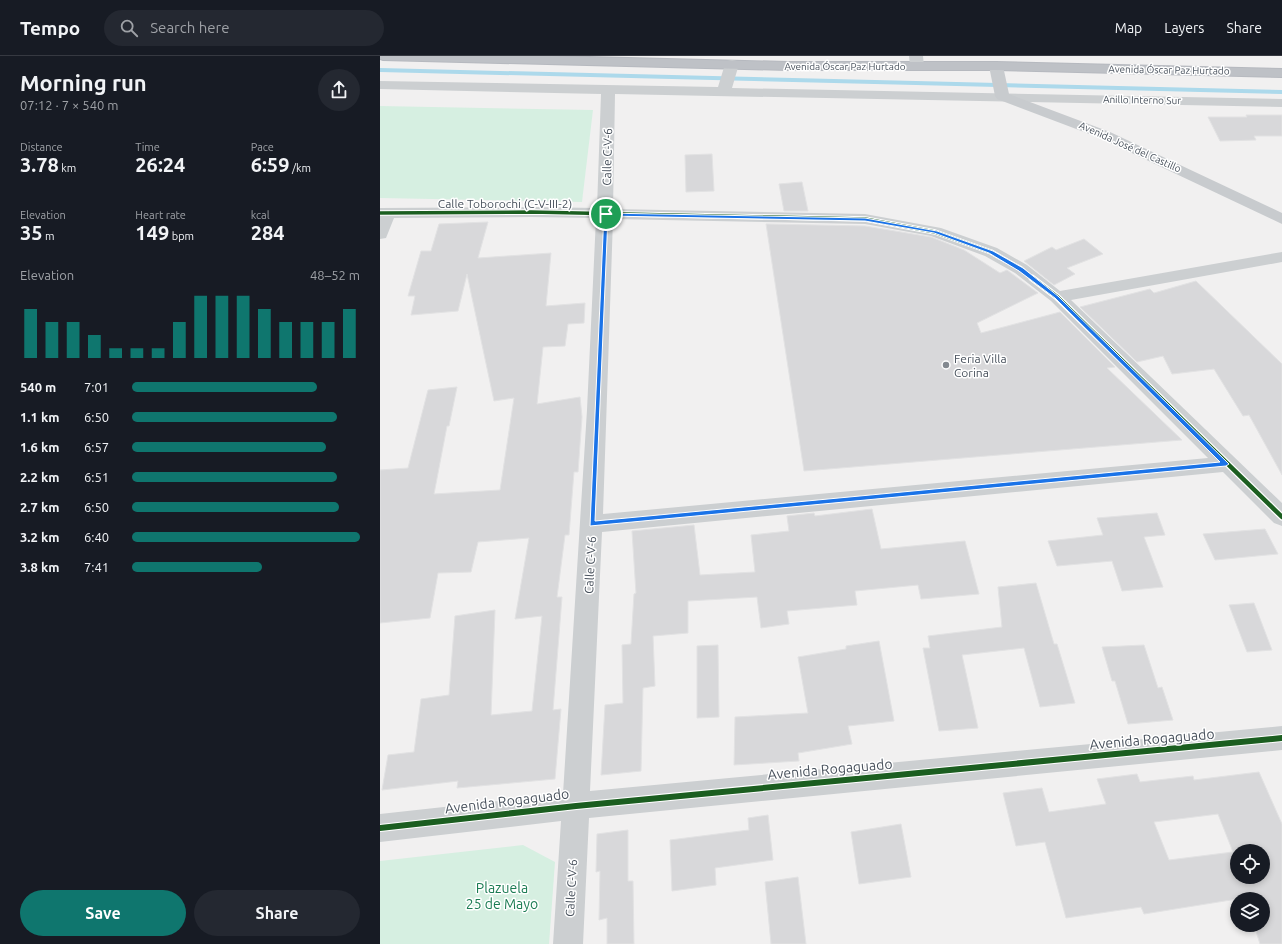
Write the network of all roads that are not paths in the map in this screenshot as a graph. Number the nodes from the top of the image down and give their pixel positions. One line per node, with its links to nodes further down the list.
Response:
1 (383, 56): 3 (highway, Avenida Óscar Paz Hurtado)
2 (916, 61): 3 (highway, Avenida Óscar Paz Hurtado); 4 (highway, Avenida Óscar Paz Hurtado)
3 (732, 64): 7 (street)
4 (997, 73): 5 (highway, Avenida Óscar Paz Hurtado); 9 (main road)
5 (1282, 73)
6 (380, 85): 8 (street, Anillo Interno Sur)
7 (726, 86): 8 (street, Anillo Interno Sur); 9 (street, Anillo Interno Sur)
8 (608, 90): 12 (street, Calle C-V-6)
9 (1002, 96): 10 (street, Anillo Interno Sur); 13 (main road, Avenida José del Castillo)
10 (1282, 103)
11 (383, 213): 12 (street, Calle Toborochi (C-V-III-2)); 14 (street)
12 (606, 214): 16 (street, Calle Toborochi (C-V-III-2)); 19 (street, Calle C-V-6)
13 (1282, 218)
14 (380, 234)
15 (1282, 257): 16 (street)
16 (1056, 297): 17 (street, Calle Toborochi (C-V-III-2))
17 (1226, 464): 18 (street, Calle Toborochi (C-V-III-2)); 19 (street)
18 (1282, 517)
19 (592, 524): 21 (street, Calle C-V-6)
20 (1282, 738): 21 (street, Avenida Rogaguado)
21 (576, 806): 22 (street, Avenida Rogaguado); 23 (street, Calle C-V-6)
22 (380, 828)
23 (568, 944)

